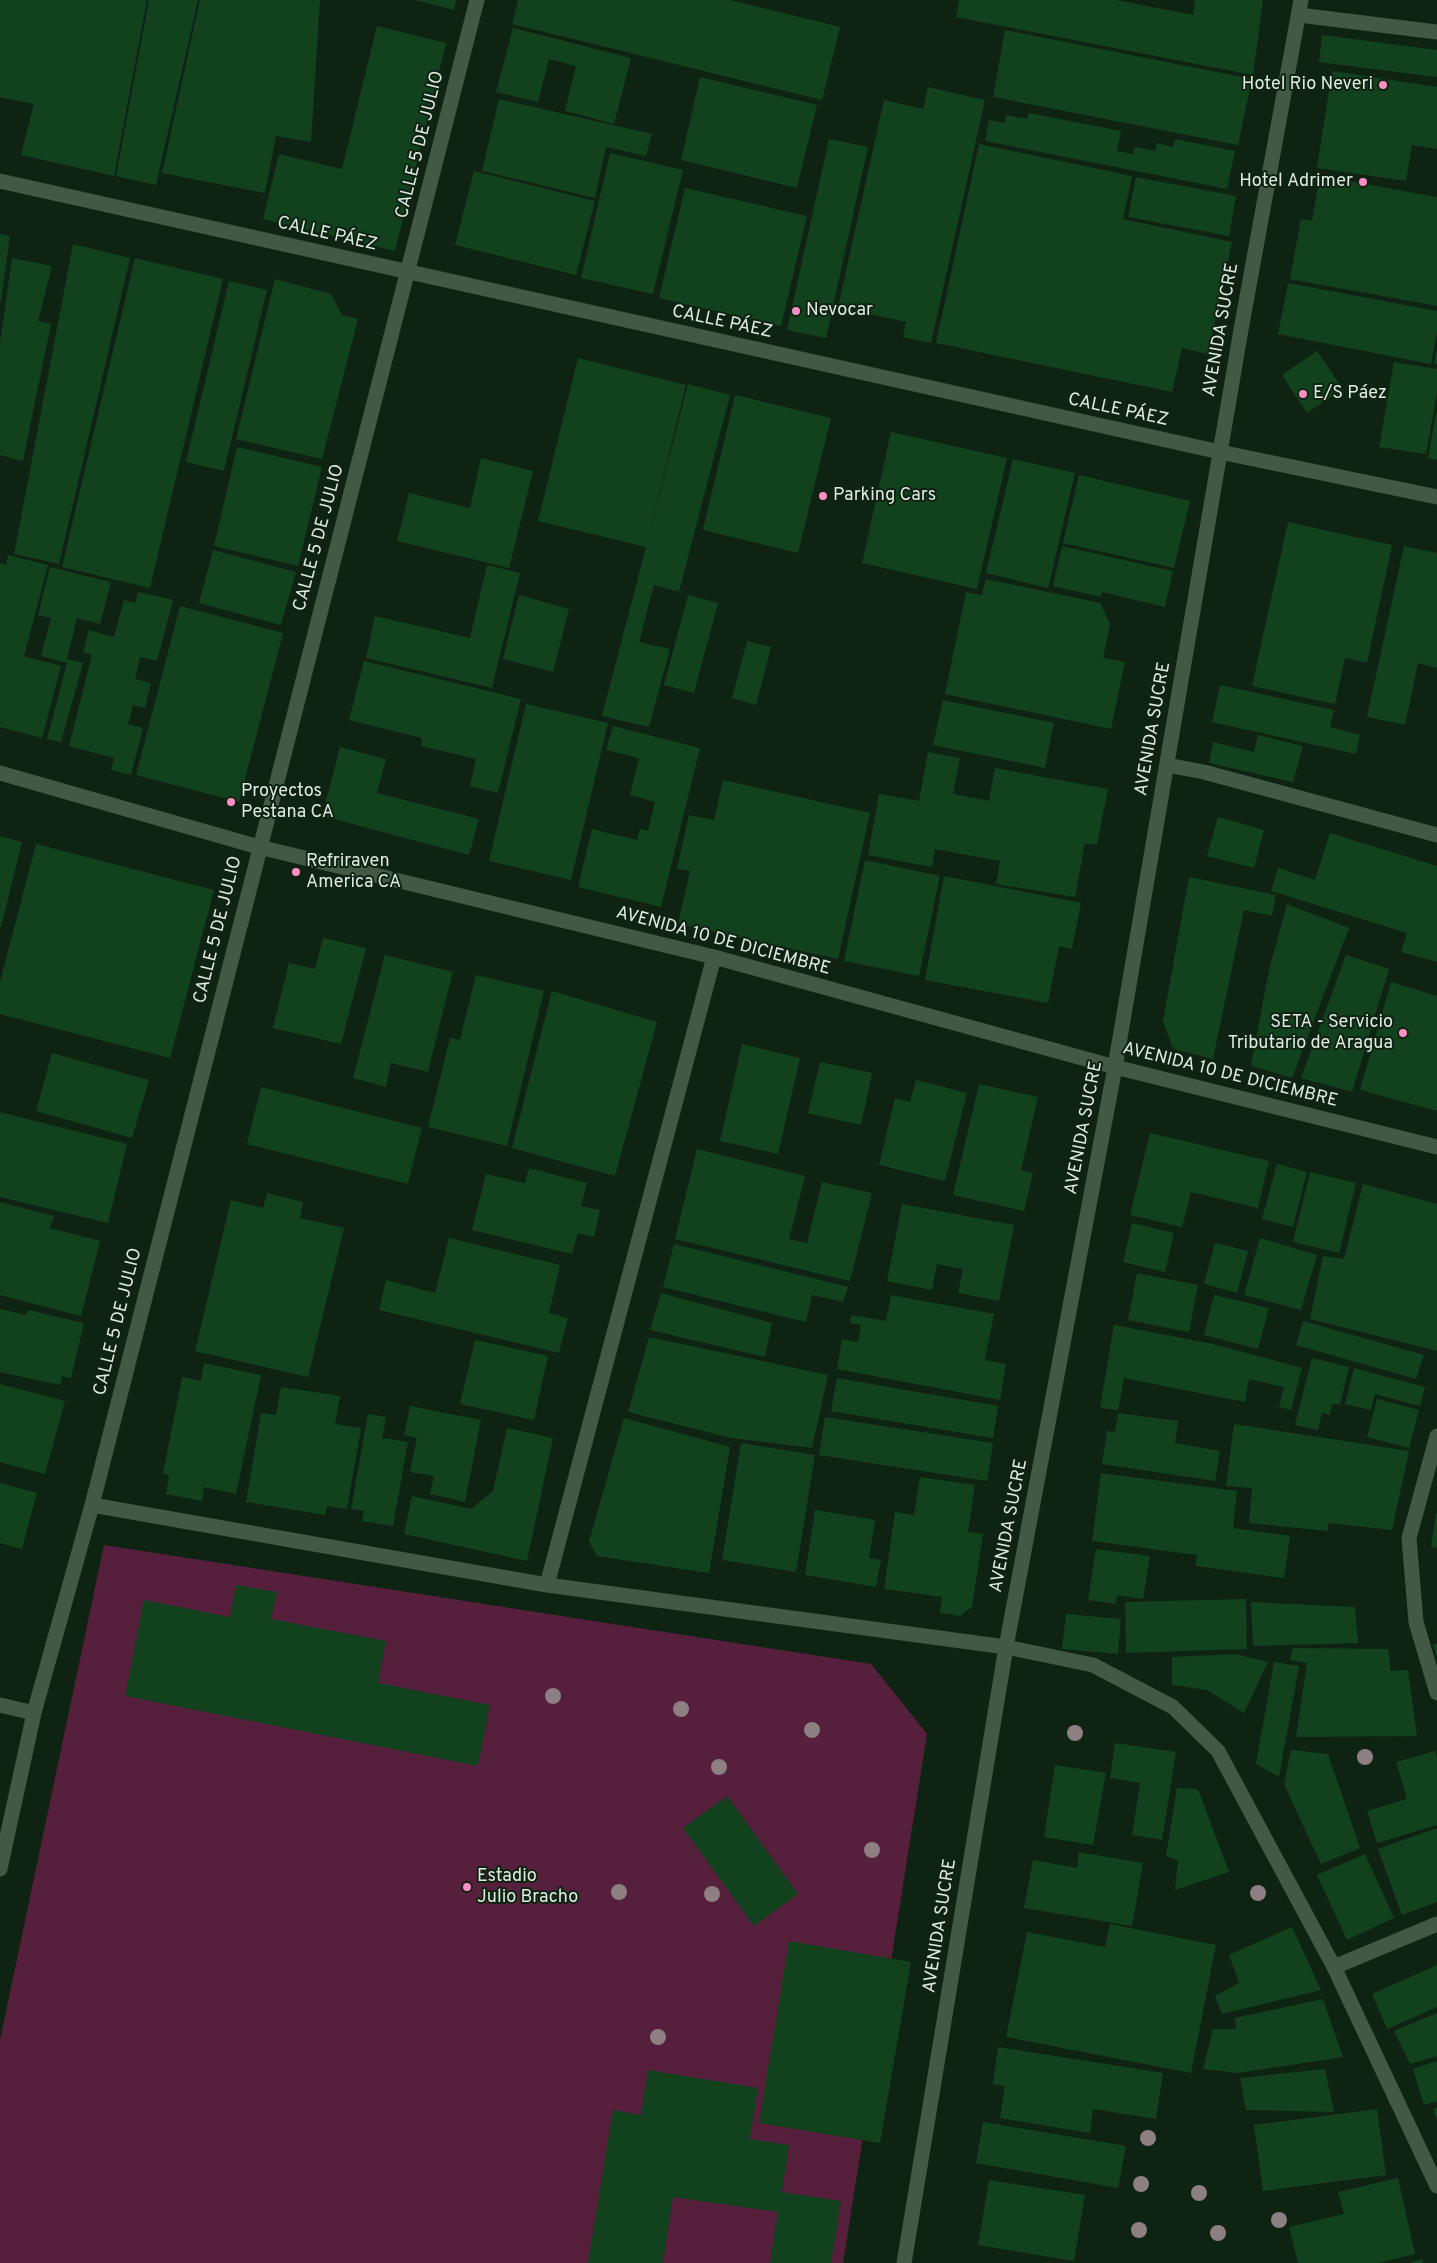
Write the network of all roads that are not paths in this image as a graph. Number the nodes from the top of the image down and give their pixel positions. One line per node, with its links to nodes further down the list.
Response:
1 (477, 0): 5 (street, CALLE 5 DE JULIO)
2 (1300, 7): 3 (street); 6 (street, AVENIDA SUCRE)
3 (1437, 32)
4 (0, 181): 5 (street, CALLE PÁEZ)
5 (408, 273): 6 (street, CALLE PÁEZ); 11 (street, CALLE 5 DE JULIO)
6 (1220, 452): 7 (street, CALLE PÁEZ); 8 (street, AVENIDA SUCRE)
7 (1437, 497)
8 (1167, 765): 10 (street); 13 (street, AVENIDA SUCRE)
9 (0, 773): 11 (street, AVENIDA 10 DE DICIEMBRE)
10 (1437, 835)
11 (259, 847): 12 (street, AVENIDA 10 DE DICIEMBRE); 16 (street, CALLE 5 DE JULIO)
12 (714, 957): 13 (street, AVENIDA 10 DE DICIEMBRE); 17 (street)
13 (1116, 1067): 14 (street, AVENIDA 10 DE DICIEMBRE); 18 (street, AVENIDA SUCRE)
14 (1437, 1147)
15 (1437, 1436): 19 (street)
16 (92, 1505): 17 (street); 21 (street, CALLE 5 DE JULIO)
17 (547, 1585): 18 (street)
18 (1006, 1647): 24 (street); 26 (street, AVENIDA SUCRE)
19 (1437, 1692)
20 (0, 1705): 21 (street)
21 (34, 1713): 22 (street, CALLE 5 DE JULIO)
22 (0, 1870)
23 (1437, 1924): 24 (street)
24 (1334, 1967): 25 (street)
25 (1437, 2186)
26 (904, 2263)

